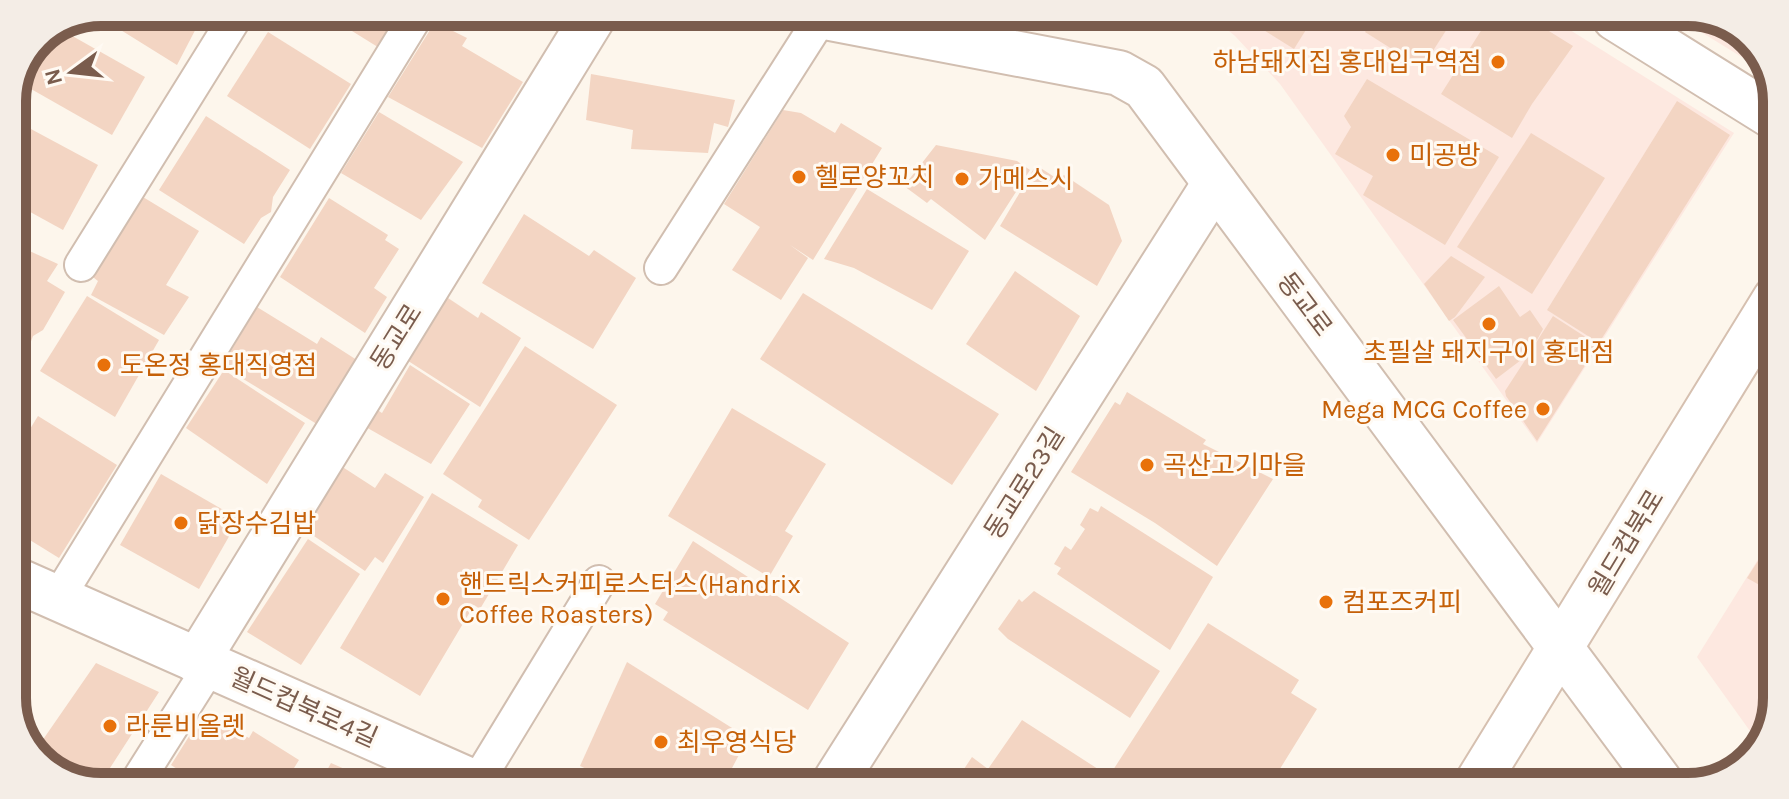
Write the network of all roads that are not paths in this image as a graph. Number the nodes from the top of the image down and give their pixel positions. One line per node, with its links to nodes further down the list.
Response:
1 (230, 26): 9 (lane)
2 (410, 26): 14 (lane)
3 (588, 26): 16 (street, 동교로)
4 (812, 26): 10 (lane, 동교로)
5 (871, 26): 8 (street, 동교로)
6 (1628, 26): 7 (street)
7 (1763, 110)
8 (1215, 183): 15 (street, 동교로); 20 (street, 동교로23길)
9 (81, 265)
10 (661, 268)
11 (1763, 319): 15 (street, 월드컵북로)
12 (599, 582): 19 (lane, 월드컵북로4길)
13 (26, 584): 14 (street, 월드컵북로4길)
14 (58, 598): 16 (street, 월드컵북로4길)
15 (1562, 648): 21 (street, 월드컵북로); 22 (street, 동교로)
16 (204, 663): 17 (lane, 월드컵북로4길); 18 (street, 월드컵북로4길)
17 (142, 773)
18 (446, 773)
19 (461, 773)
20 (840, 773)
21 (1483, 773)
22 (1654, 773)

